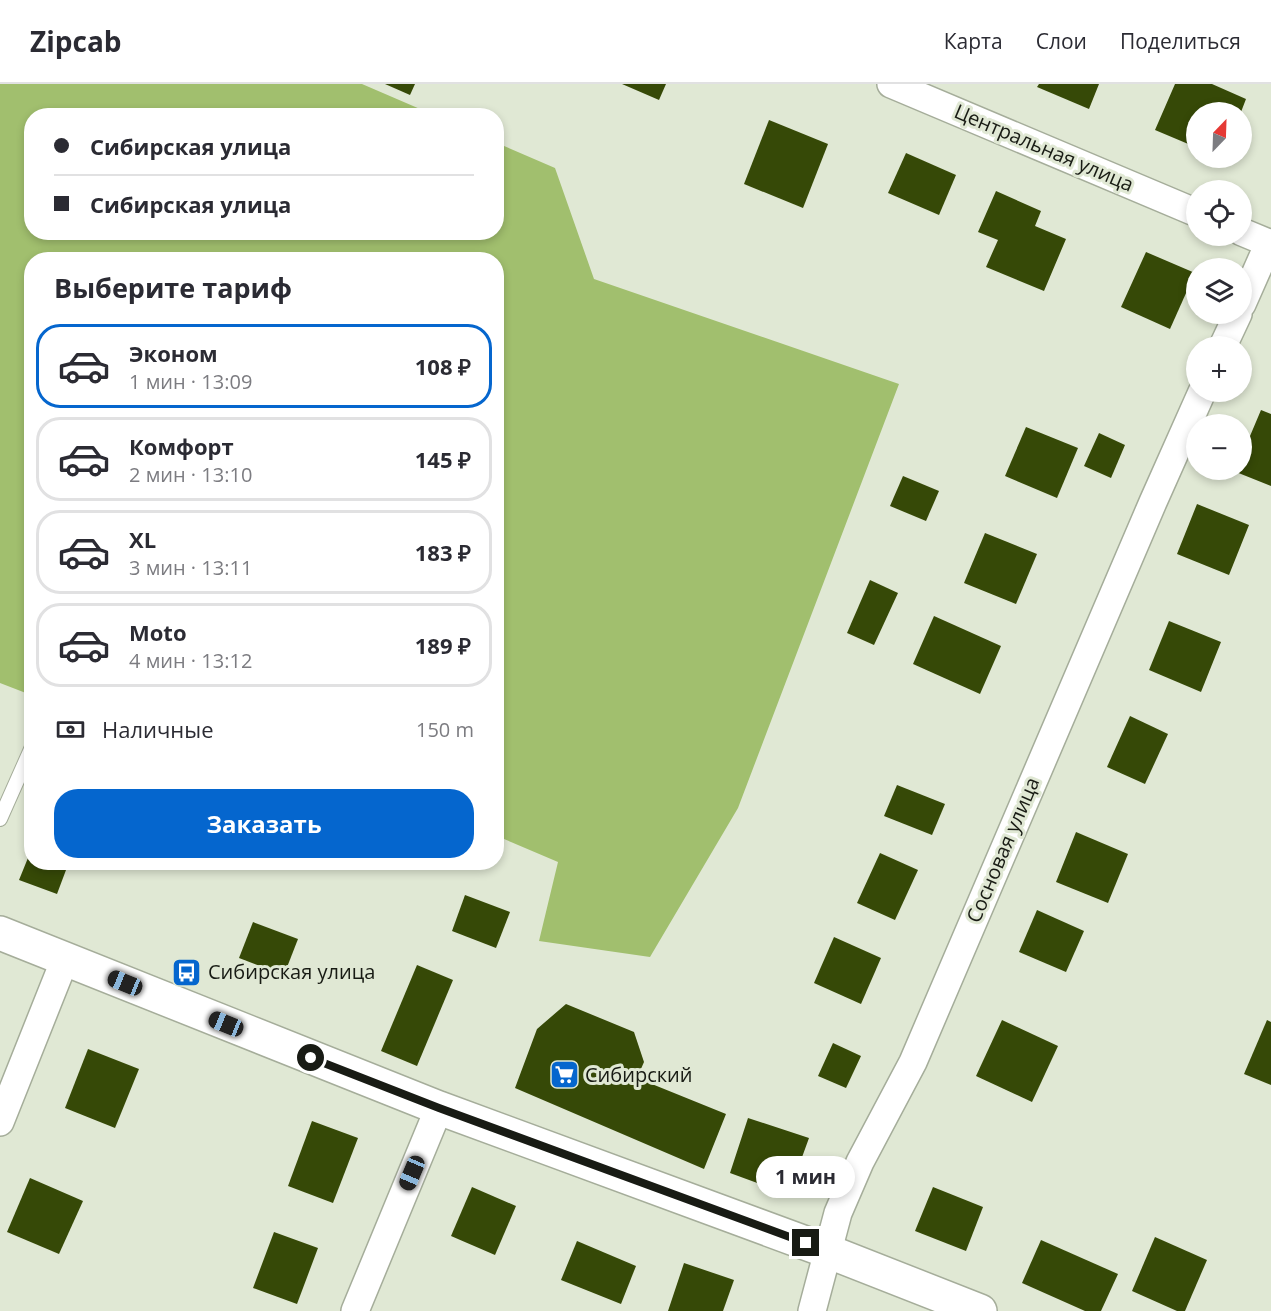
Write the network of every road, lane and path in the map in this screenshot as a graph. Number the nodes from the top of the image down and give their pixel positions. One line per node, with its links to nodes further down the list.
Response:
1 (891, 84): 2 (street, Центральная улица)
2 (1186, 208)
3 (1252, 236): 4 (street)
4 (1270, 243): 5 (street)
5 (1252, 282)
6 (1198, 402): 13 (street, Сосновая улица)
7 (24, 765): 8 (lane)
8 (0, 819)
9 (0, 933): 10 (street)
10 (65, 959): 11 (street); 12 (street)
11 (439, 1108): 13 (street); 14 (street)
12 (0, 1122)
13 (827, 1251): 15 (street, Сосновая улица); 16 (street)
14 (355, 1311)
15 (812, 1311)
16 (980, 1311)

